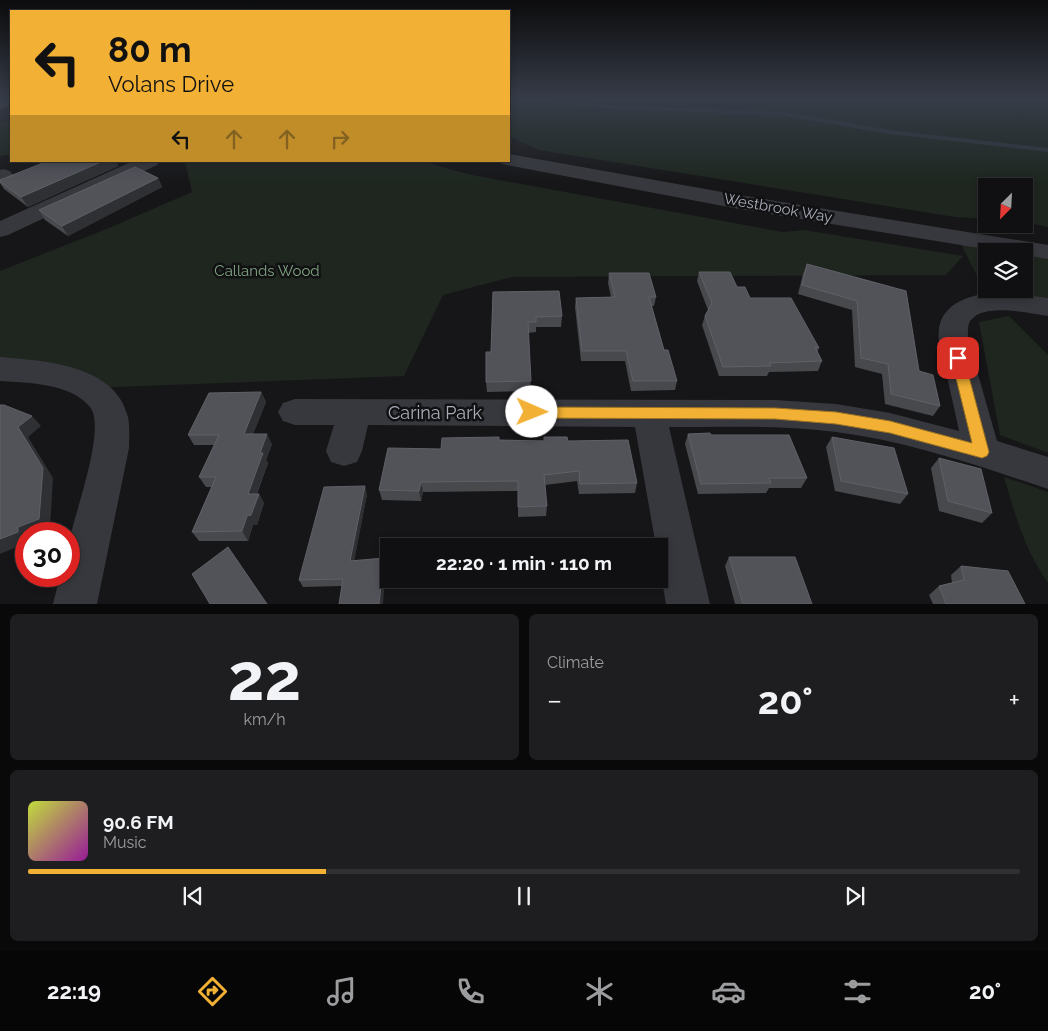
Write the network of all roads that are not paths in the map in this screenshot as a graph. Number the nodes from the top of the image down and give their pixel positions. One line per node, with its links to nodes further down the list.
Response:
1 (510, 160): 4 (street, Westbrook Way)
2 (144, 162): 3 (street)
3 (6, 221)
4 (1048, 252)
5 (1048, 307): 11 (street)
6 (0, 369): 13 (street)
7 (295, 412): 8 (street, Carina Park)
8 (356, 412): 9 (street, Carina Park); 10 (street)
9 (649, 414): 11 (street, Carina Park); 14 (street)
10 (344, 451)
11 (982, 452): 12 (street, Carina Park)
12 (1048, 473)
13 (75, 604)
14 (688, 604)

